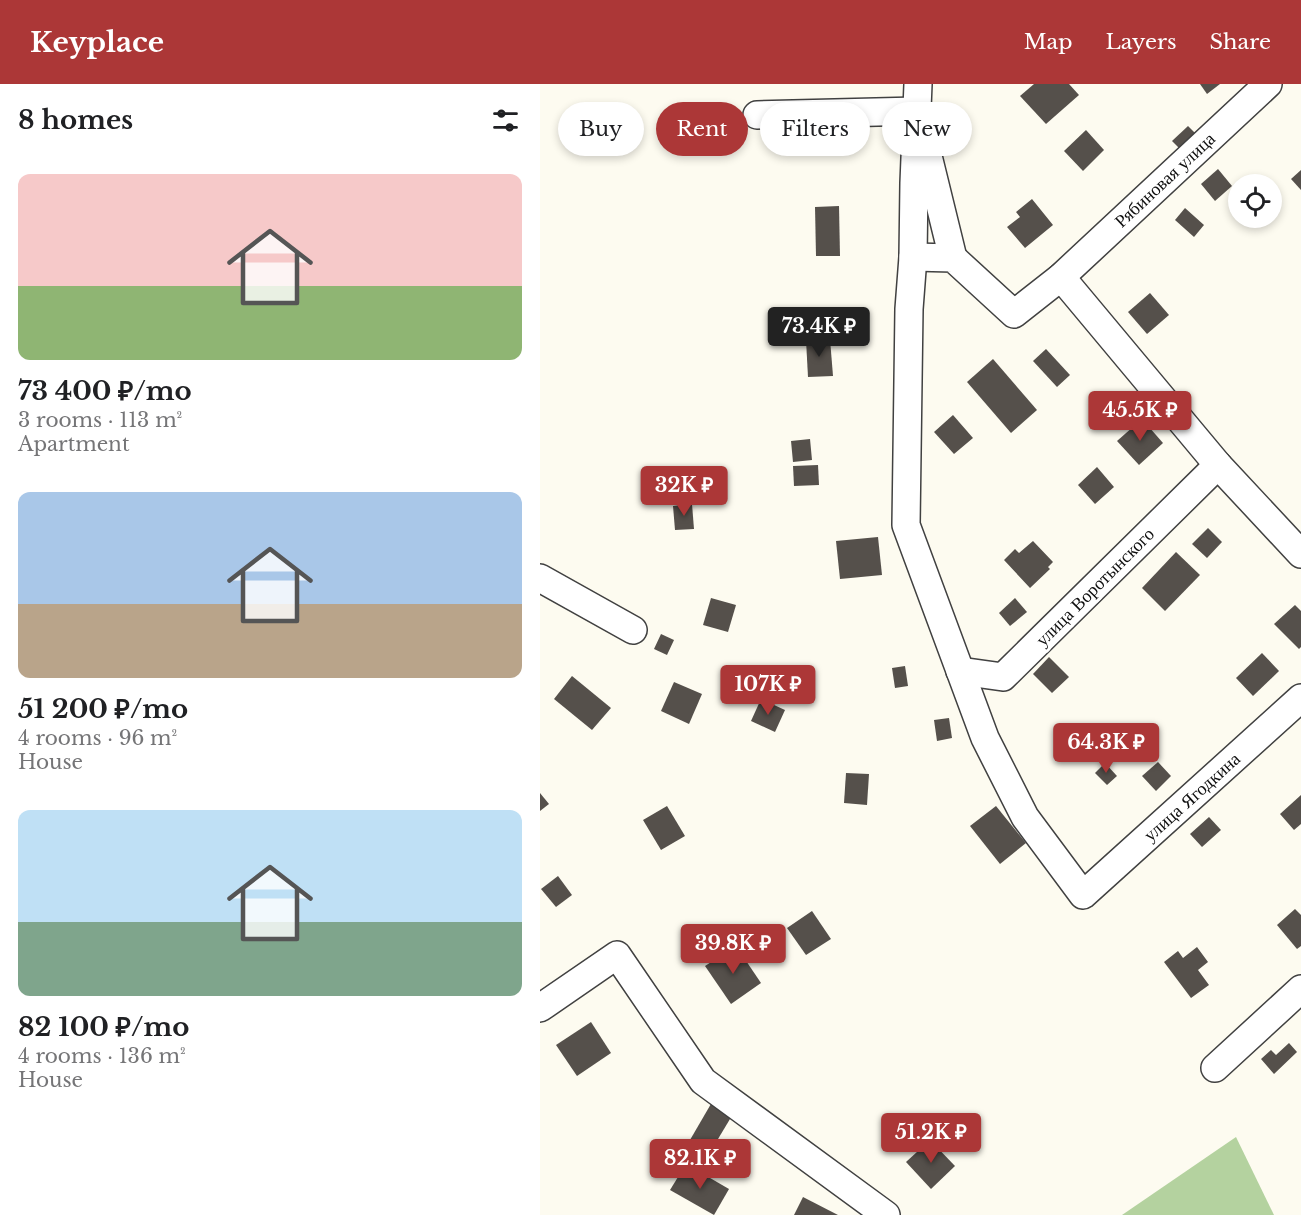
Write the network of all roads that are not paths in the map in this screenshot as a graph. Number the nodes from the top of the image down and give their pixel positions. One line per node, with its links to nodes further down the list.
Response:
1 (1268, 84): 6 (street, Рябиновая улица)
2 (921, 93): 3 (street); 4 (street); 5 (street)
3 (757, 115)
4 (914, 257): 5 (street); 11 (street)
5 (953, 258): 6 (street, Рябиновая улица)
6 (1061, 277): 7 (street)
7 (1218, 465): 8 (street); 11 (street, улица Воротынского)
8 (1301, 554)
9 (540, 578): 10 (street)
10 (633, 630)
11 (960, 671): 12 (street, улица Ягодкина)
12 (1301, 698)
13 (1301, 989): 15 (street)
14 (540, 1008): 16 (street)
15 (1215, 1068)
16 (886, 1215)

